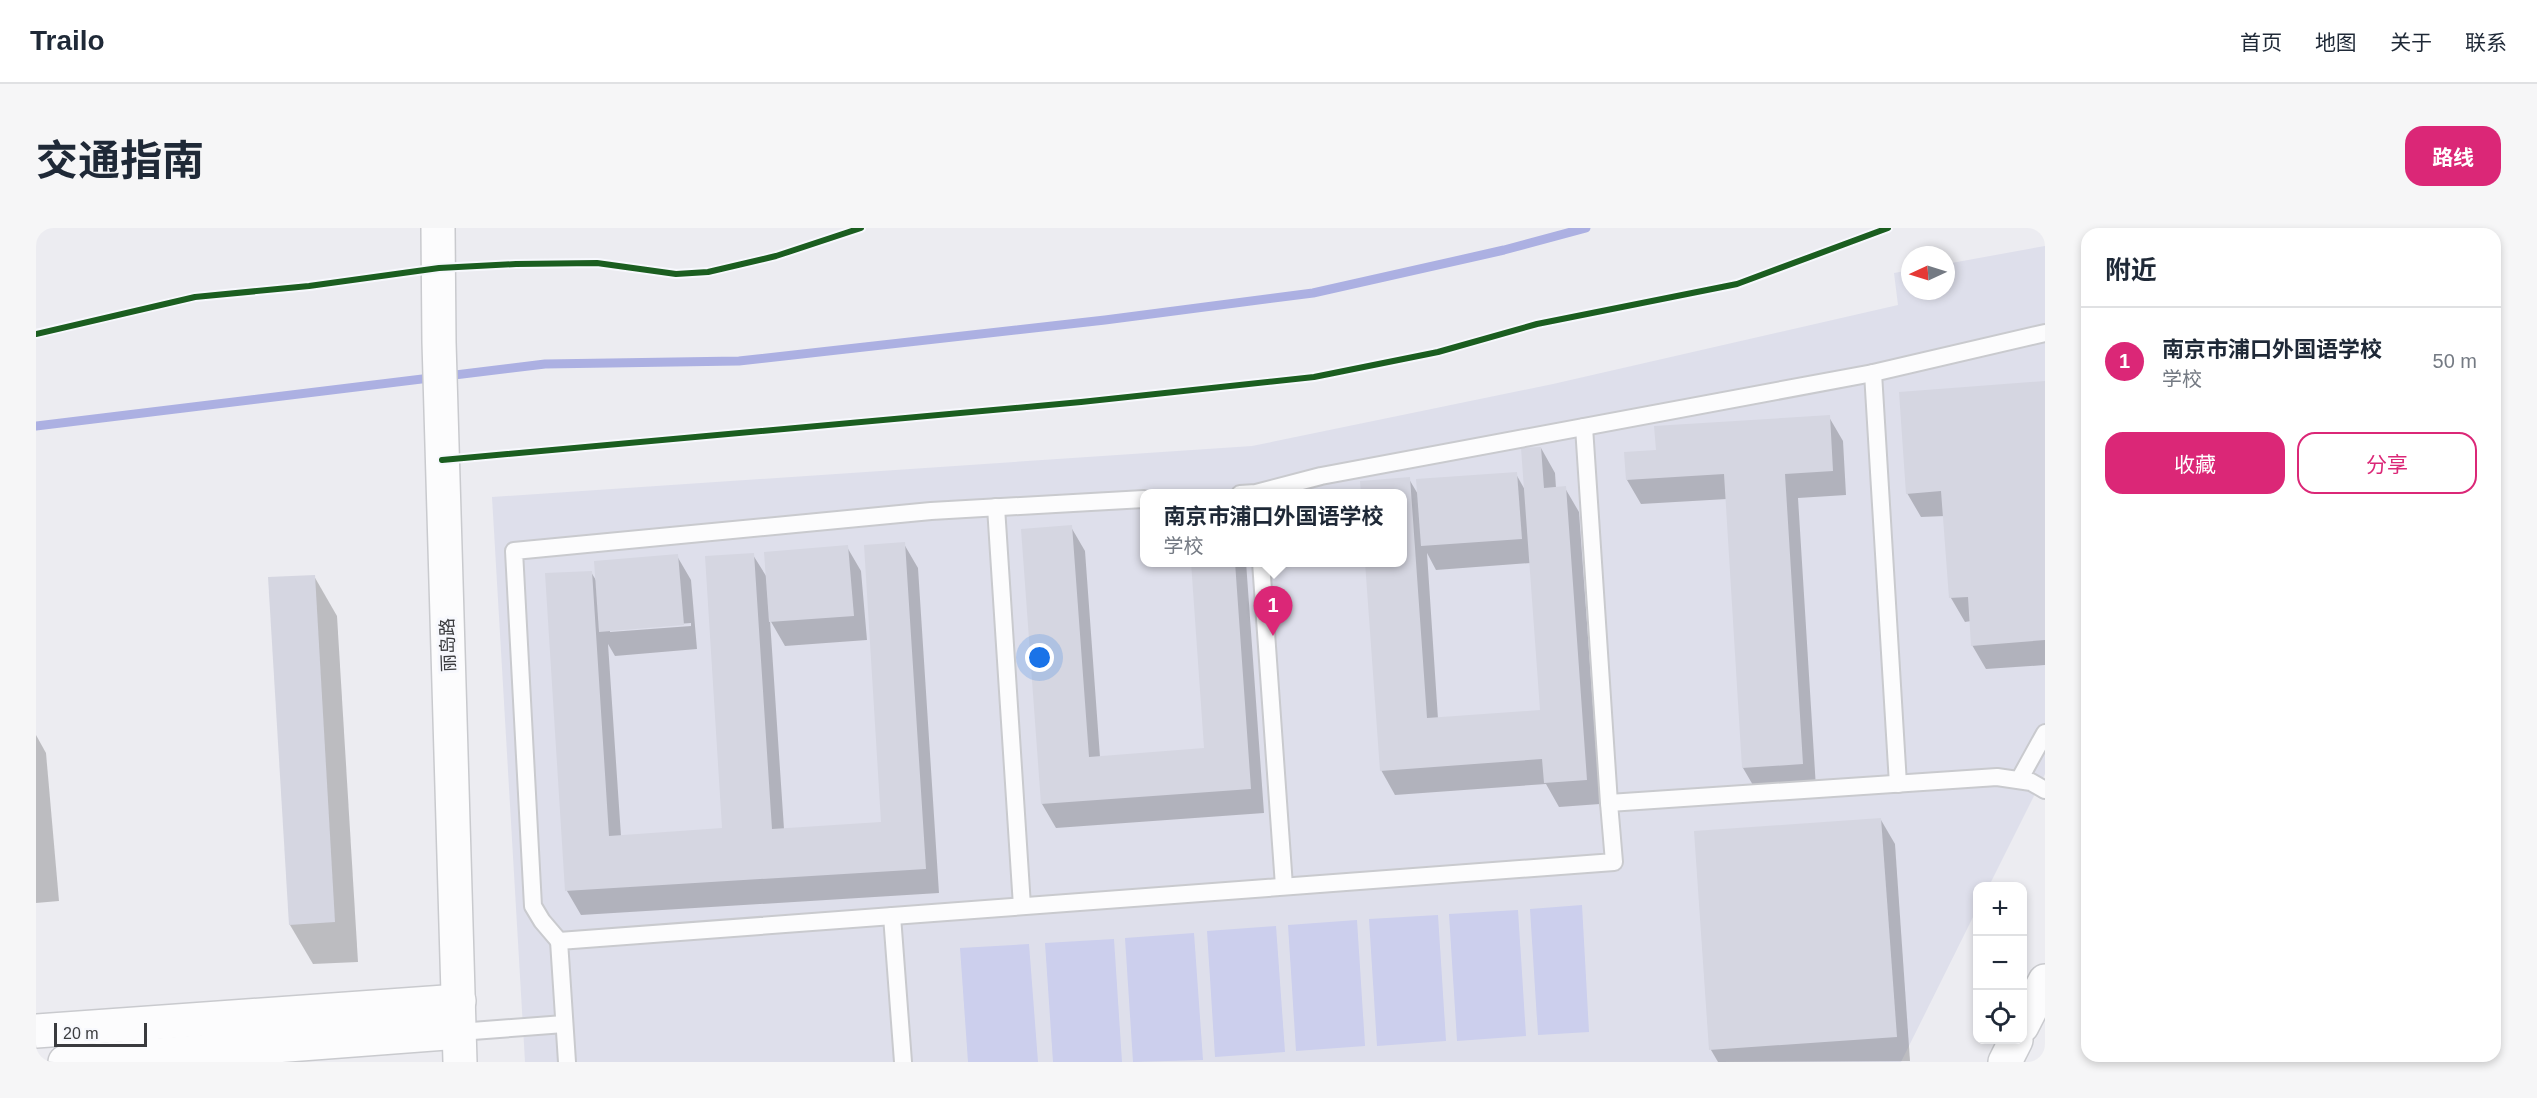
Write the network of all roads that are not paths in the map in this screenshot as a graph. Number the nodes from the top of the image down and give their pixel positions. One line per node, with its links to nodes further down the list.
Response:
1 (438, 228): 19 (street, 丽岛路)
2 (2045, 333): 3 (lane)
3 (1873, 373): 4 (lane); 11 (lane)
4 (1584, 427): 5 (lane); 13 (lane)
5 (1267, 489)
6 (1140, 499): 7 (lane)
7 (996, 507): 15 (lane); 17 (lane)
8 (1261, 567): 14 (lane)
9 (2045, 733): 10 (lane)
10 (2019, 780): 11 (lane); 12 (lane)
11 (1898, 784): 13 (lane)
12 (2045, 790)
13 (1609, 803): 14 (lane)
14 (1284, 886): 15 (lane)
15 (1022, 906): 16 (lane)
16 (892, 916): 17 (lane); 27 (lane)
17 (559, 941): 21 (lane)
18 (2045, 981): 20 (street)
19 (459, 1000): 22 (street); 24 (street, 丽岛路)
20 (2027, 1016)
21 (564, 1024): 24 (lane); 26 (lane)
22 (36, 1031)
23 (2014, 1044): 28 (street)
24 (460, 1047): 25 (street)
25 (65, 1062)
26 (567, 1062)
27 (903, 1062)
28 (2005, 1062)

